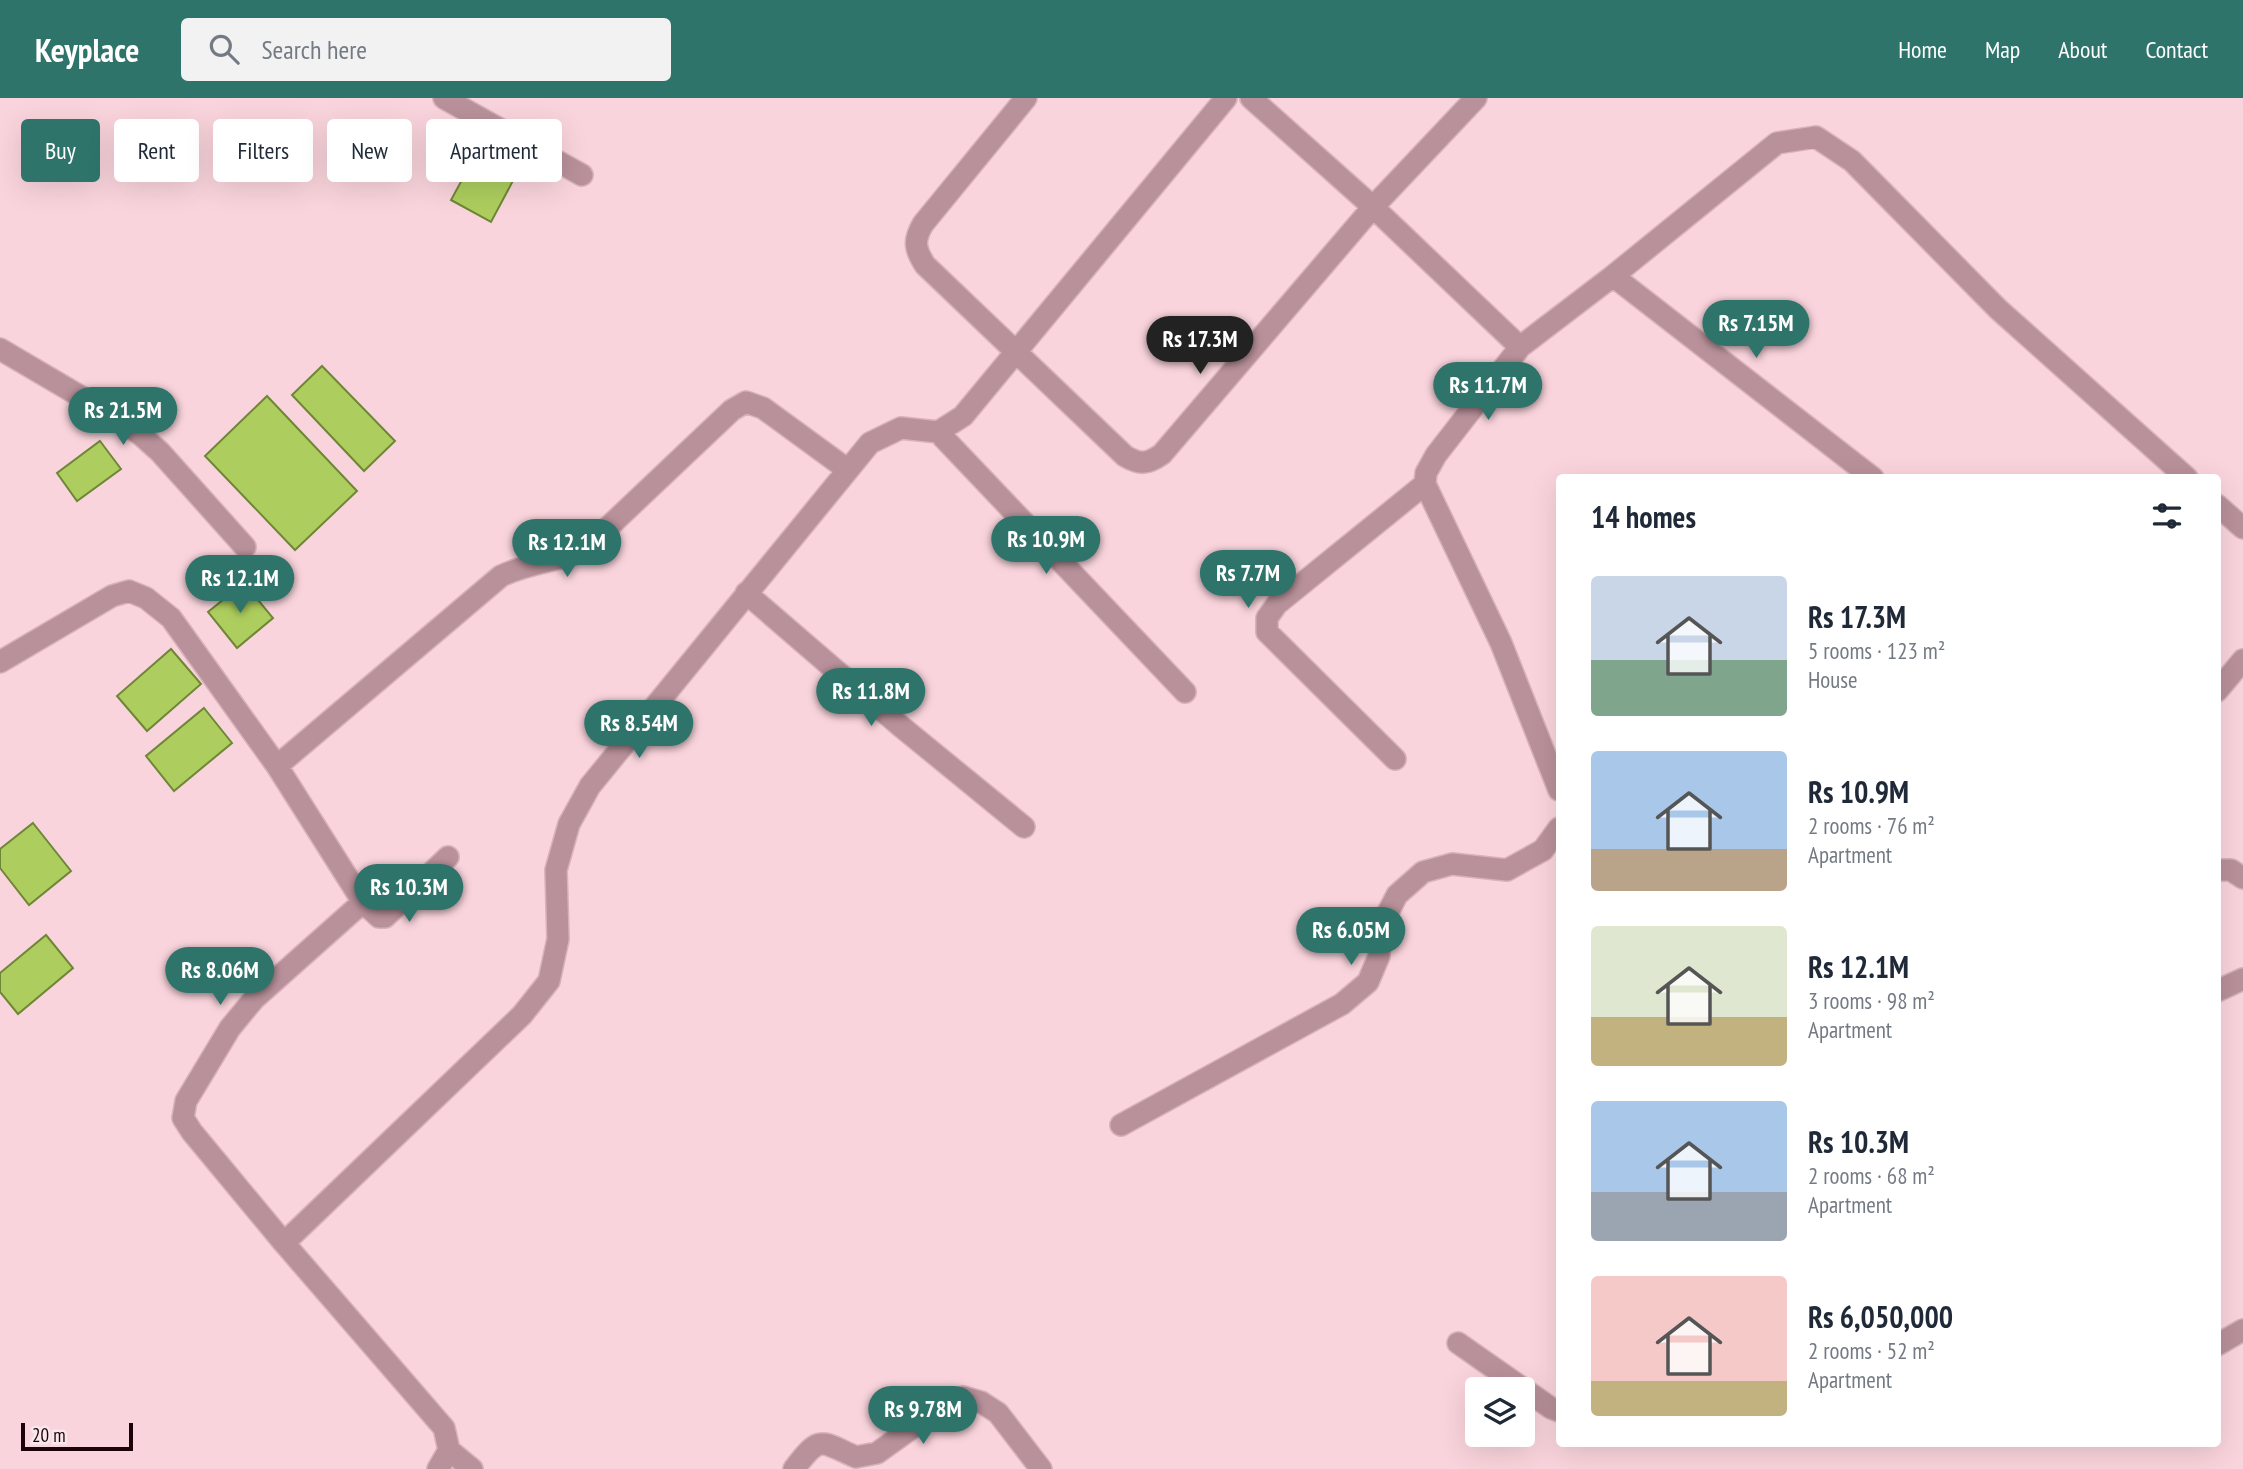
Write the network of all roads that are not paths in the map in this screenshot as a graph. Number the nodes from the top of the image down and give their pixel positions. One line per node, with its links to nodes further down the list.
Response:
1 (444, 98): 6 (street)
2 (1026, 98): 11 (street)
3 (1226, 98): 11 (street)
4 (1251, 98): 7 (street)
5 (1476, 98): 7 (street)
6 (582, 175)
7 (1373, 206): 9 (street); 11 (street)
8 (1613, 276): 9 (street); 14 (street); 15 (street)
9 (1520, 347): 16 (street)
10 (0, 349): 19 (street)
11 (1017, 352): 12 (street)
12 (938, 432): 13 (street); 24 (street)
13 (848, 470): 20 (street); 26 (street)
14 (1867, 474)
15 (2183, 474)
16 (1425, 484): 25 (street); 27 (street)
17 (2221, 509): 18 (street)
18 (2243, 528)
19 (245, 547)
20 (746, 593): 28 (street); 37 (street)
21 (2243, 660): 23 (street)
22 (0, 662): 26 (street)
23 (2221, 686)
24 (1185, 691)
25 (1395, 759)
26 (277, 766): 33 (street)
27 (1556, 783)
28 (1024, 827)
29 (1556, 832): 36 (street)
30 (448, 857): 33 (street)
31 (2221, 870): 32 (street)
32 (2243, 878)
33 (363, 902): 37 (street)
34 (2243, 979): 35 (street)
35 (2221, 989)
36 (1121, 1125)
37 (284, 1243): 42 (street)
38 (2243, 1330): 40 (street)
39 (1458, 1343): 41 (street)
40 (2221, 1343)
41 (1556, 1410)
42 (443, 1460): 43 (street)
43 (471, 1469)
44 (794, 1469): 45 (street)
45 (1041, 1469)

